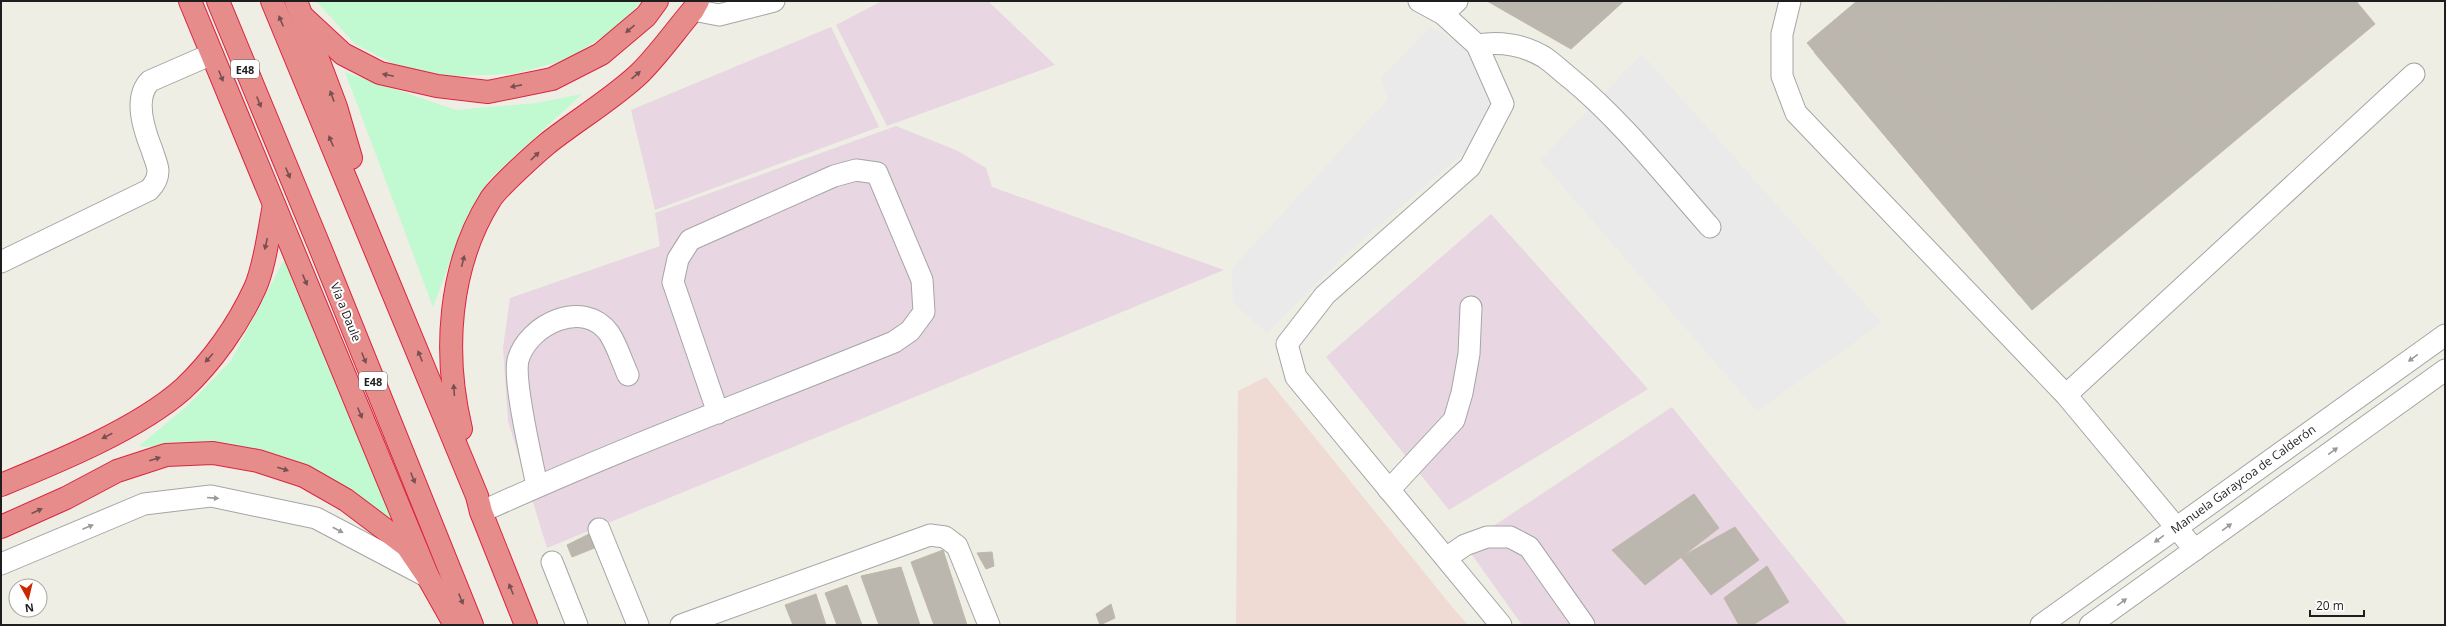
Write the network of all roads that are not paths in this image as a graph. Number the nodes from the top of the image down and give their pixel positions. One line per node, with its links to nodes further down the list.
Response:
1 (190, 1): 12 (highway)
2 (218, 1): 16 (highway, Vía a Daule / E48, one-way to 16)
3 (272, 1): 18 (highway, one-way to 3)
4 (657, 1): 10 (highway, one-way to 10)
5 (774, 1): 8 (street)
6 (1419, 1): 9 (street)
7 (1790, 1): 23 (street)
8 (695, 6): 28 (highway, one-way to 8)
9 (1450, 7): 11 (street)
10 (299, 9): 18 (highway, one-way to 10)
11 (1477, 45): 15 (street); 27 (street)
12 (212, 54): 14 (highway, one-way to 14); 17 (street)
13 (2414, 74): 23 (street)
14 (274, 205): 16 (highway); 25 (highway, one-way to 25); 36 (highway, one-way to 36)
15 (1710, 227)
16 (321, 250): 38 (highway, Vía a Daule / E48, one-way to 38)
17 (1, 262)
18 (389, 280): 28 (highway, one-way to 18)
19 (1471, 307): 27 (street)
20 (2445, 335): 29 (street, Manuela Garaycoa de Calderón, one-way to 29)
21 (2445, 370): 32 (street, one-way to 21)
22 (628, 374): 26 (street)
23 (2066, 395): 29 (street)
24 (718, 413): 24 (street); 26 (street)
25 (1, 485)
26 (537, 486): 28 (street)
27 (1389, 490): 33 (street)
28 (479, 504): 39 (highway, one-way to 28)
29 (2177, 526): 32 (street); 46 (street, Manuela Garaycoa de Calderón, one-way to 46)
30 (1, 527): 36 (highway, one-way to 36)
31 (599, 530): 41 (street)
32 (2195, 550): 47 (street, one-way to 32)
33 (1446, 558): 44 (street); 45 (street)
34 (552, 562): 40 (street)
35 (1, 564): 36 (street, one-way to 36)
36 (428, 577): 37 (highway)
37 (455, 625)
38 (472, 625)
39 (526, 625)
40 (577, 625)
41 (638, 625)
42 (681, 625): 43 (street)
43 (989, 625)
44 (1501, 625)
45 (1584, 625)
46 (2041, 625)
47 (2090, 625)

